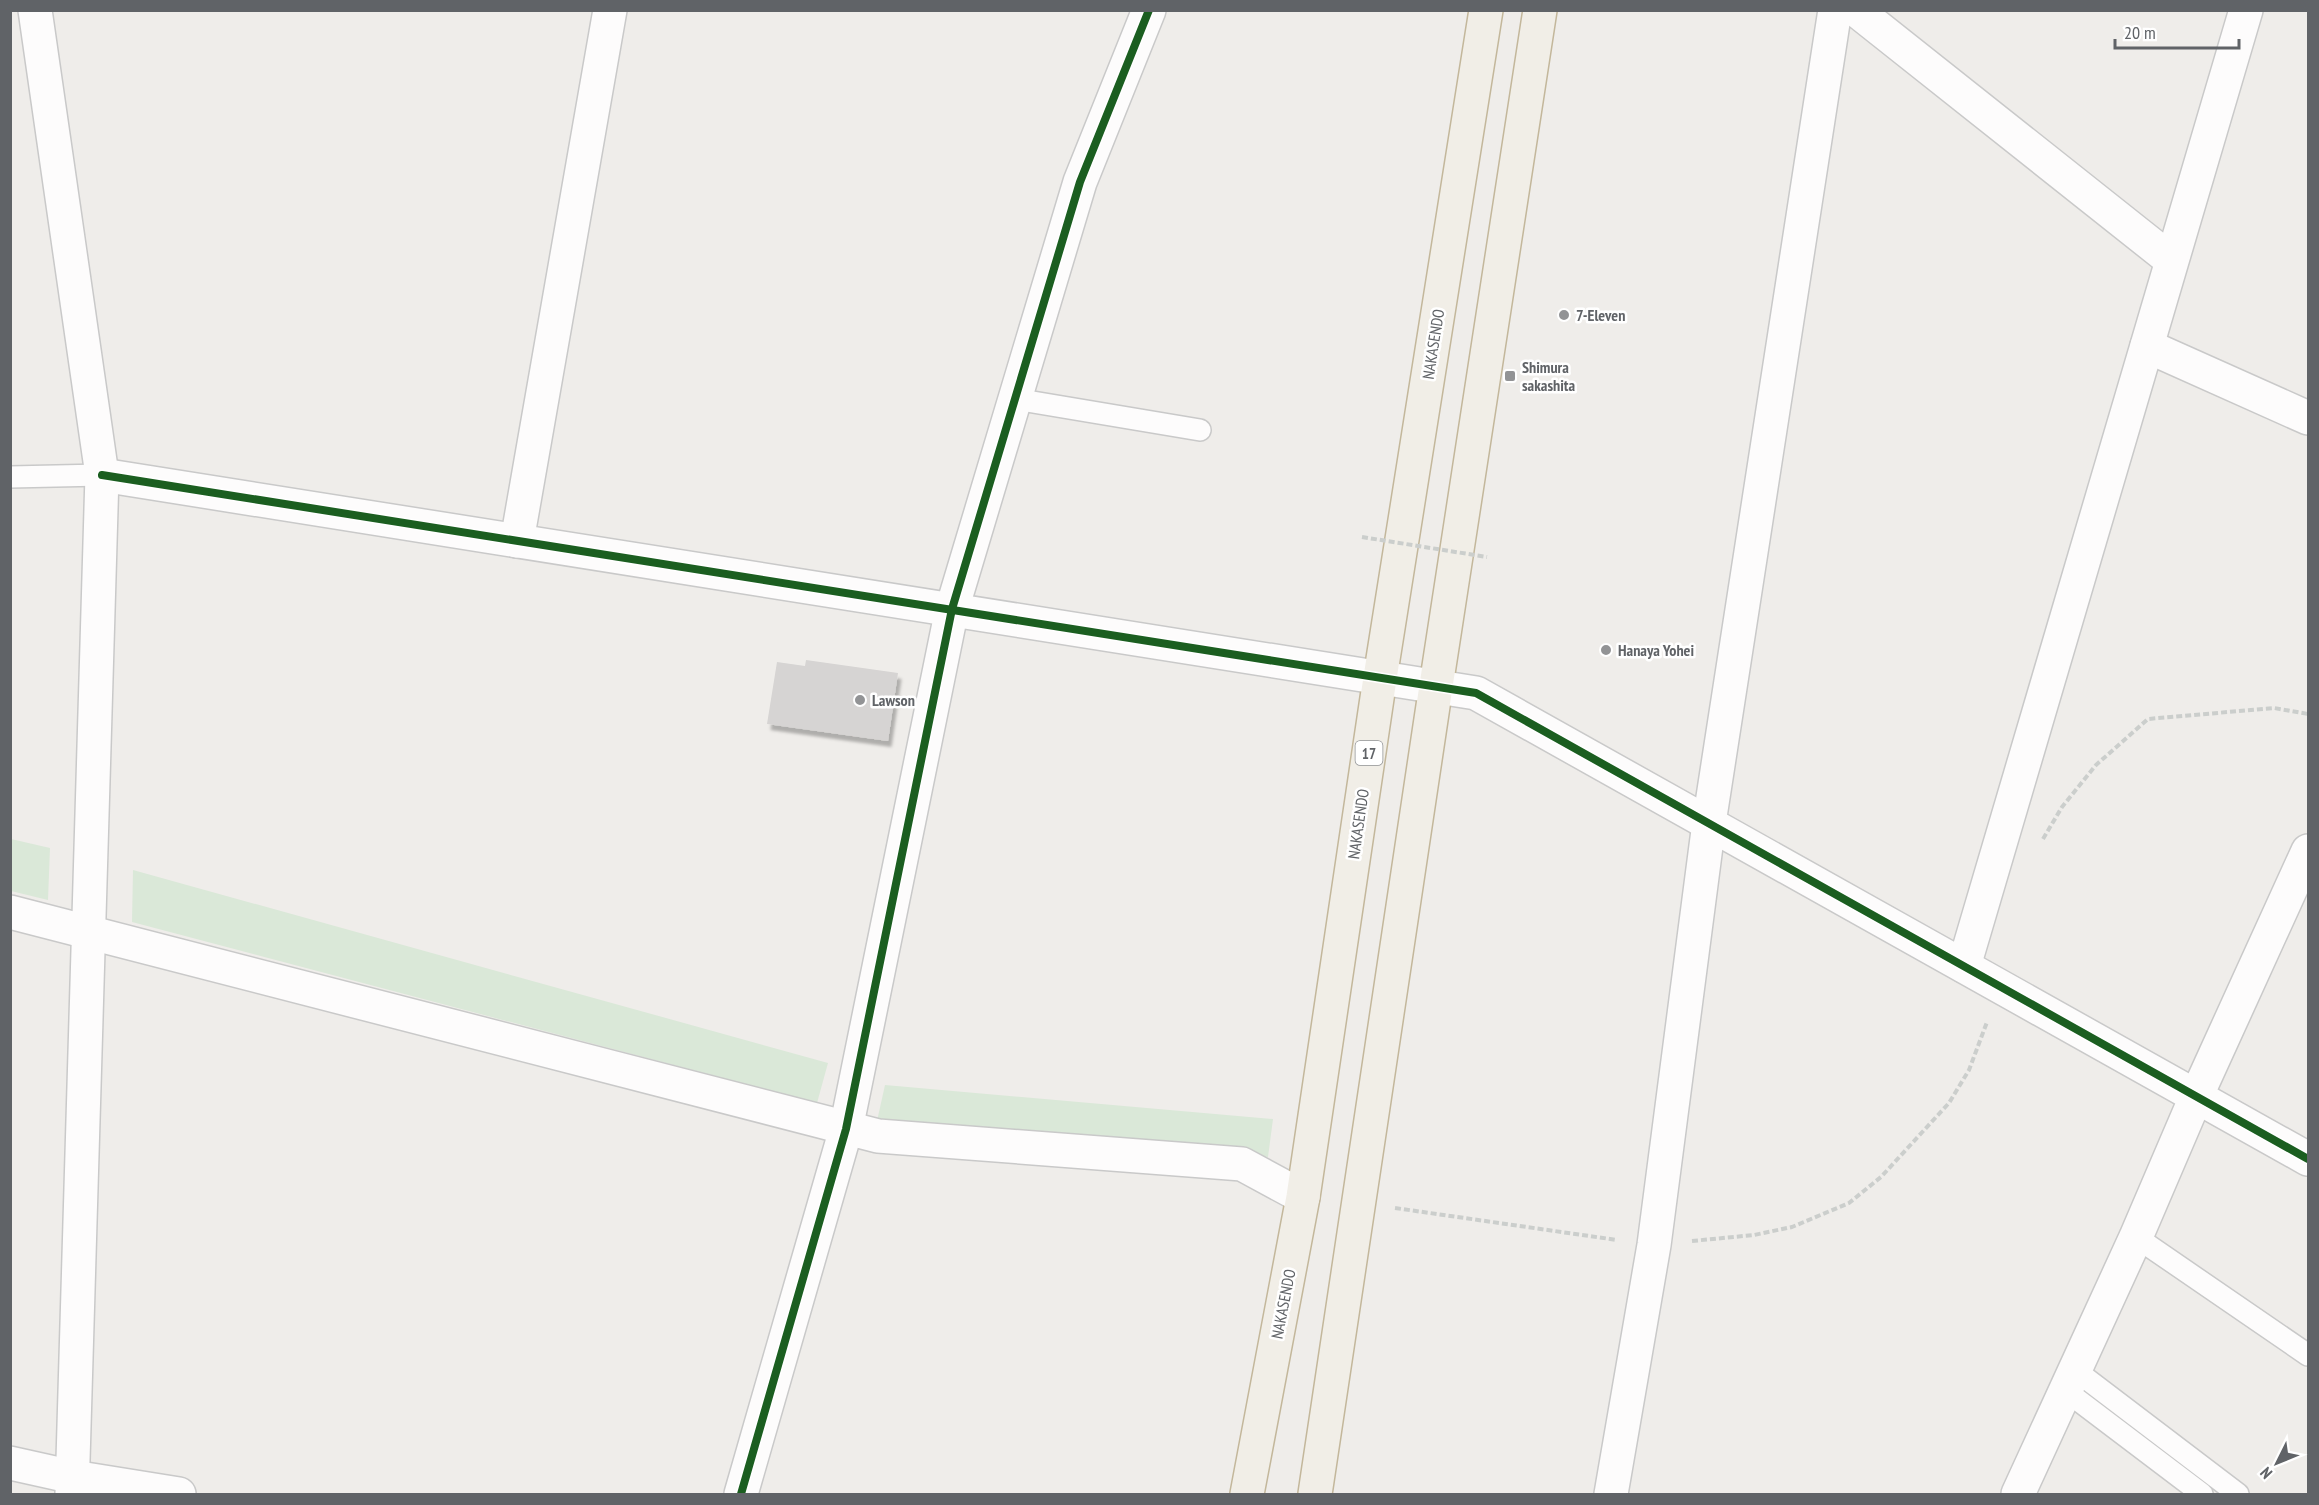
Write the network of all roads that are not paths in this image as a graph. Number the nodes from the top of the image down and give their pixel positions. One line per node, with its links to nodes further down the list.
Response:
1 (35, 10): 14 (street)
2 (610, 10): 16 (street)
3 (1149, 10): 11 (street)
4 (1486, 10): 18 (highway, NAKASENDO / 17)
5 (1540, 10): 19 (highway)
6 (1835, 10): 20 (street)
7 (1856, 10): 9 (street)
8 (2246, 10): 9 (street)
9 (2171, 261): 10 (street)
10 (2147, 346): 12 (street); 24 (street)
11 (1015, 399): 13 (lane); 17 (street)
12 (2308, 418)
13 (1200, 430)
14 (102, 475): 15 (lane); 16 (street); 23 (street)
15 (10, 477)
16 (517, 542): 17 (street)
17 (952, 609): 18 (street); 26 (street)
18 (1380, 678): 19 (street); 28 (highway, NAKASENDO / 17)
19 (1436, 686): 20 (street); 37 (highway)
20 (1709, 823): 24 (street); 38 (street)
21 (2308, 850): 25 (street)
22 (10, 912): 23 (street)
23 (89, 932): 26 (street); 33 (street)
24 (1964, 966): 25 (street)
25 (2196, 1096): 27 (street); 29 (street)
26 (846, 1129): 28 (street); 35 (street)
27 (2308, 1159)
28 (1303, 1197): 36 (highway, NAKASENDO / 17)
29 (2136, 1237): 30 (lane); 31 (street)
30 (2308, 1355)
31 (2070, 1380): 39 (street); 40 (lane); 41 (lane)
32 (10, 1463): 33 (street)
33 (72, 1486): 34 (street)
34 (179, 1494)
35 (741, 1494)
36 (1247, 1494)
37 (1315, 1494)
38 (1611, 1494)
39 (2018, 1494)
40 (2202, 1494)
41 (2238, 1494)

